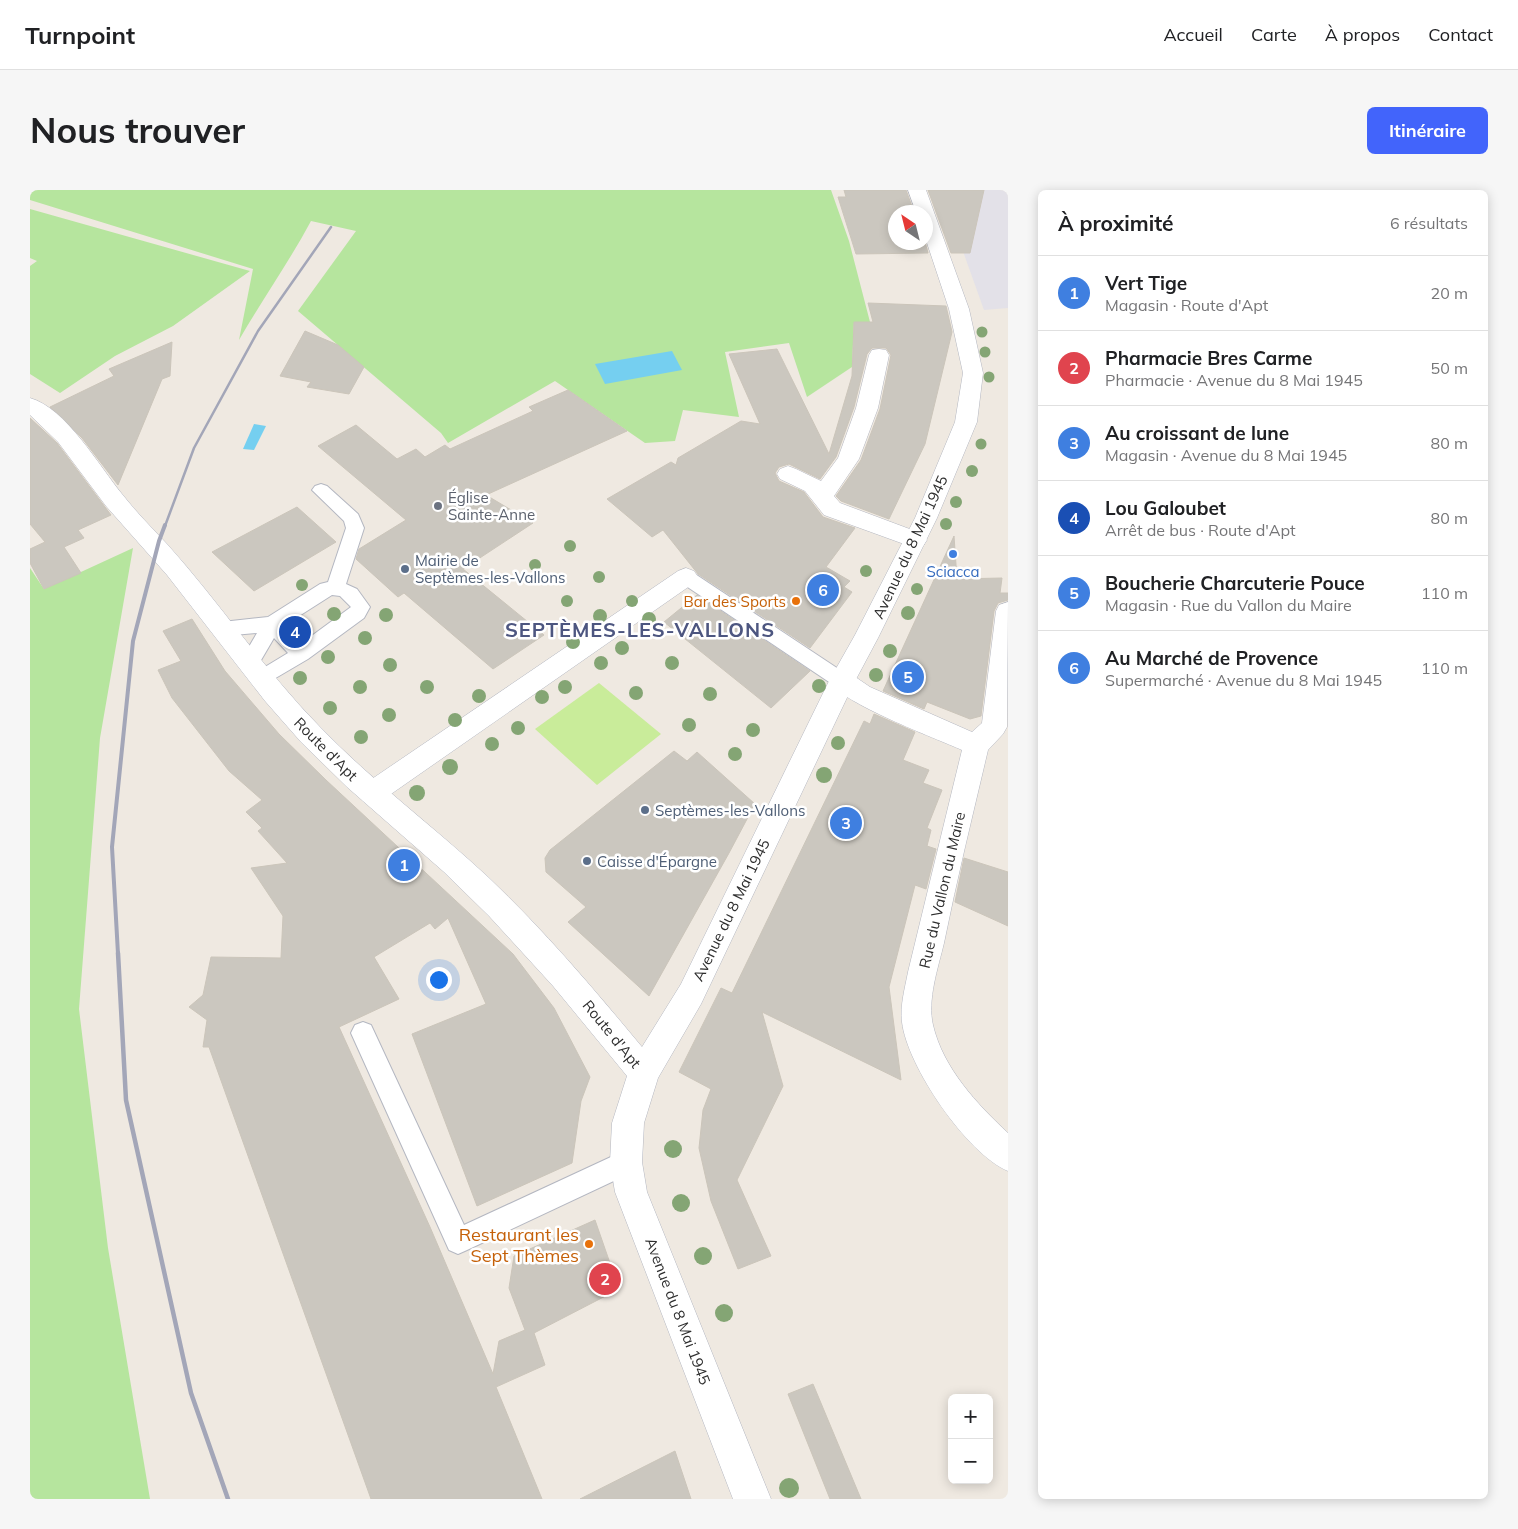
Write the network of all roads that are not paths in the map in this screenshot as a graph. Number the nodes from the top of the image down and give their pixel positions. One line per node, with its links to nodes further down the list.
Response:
1 (917, 190): 2 (main road, Avenue du 8 Mai 1945)
2 (922, 205)
3 (933, 236): 9 (main road, Avenue du 8 Mai 1945)
4 (879, 355): 8 (main road)
5 (30, 405): 14 (main road, Route d'Apt)
6 (788, 474): 8 (main road)
7 (321, 490): 11 (lane)
8 (822, 497): 9 (main road)
9 (915, 540): 17 (main road, Avenue du 8 Mai 1945)
10 (686, 577): 17 (lane); 19 (main road)
11 (336, 586): 13 (lane); 15 (lane)
12 (1008, 611): 18 (main road)
13 (272, 624): 14 (lane); 15 (lane); 16 (lane)
14 (222, 630): 16 (main road, Route d'Apt)
15 (301, 654): 16 (lane)
16 (256, 670): 19 (main road, Route d'Apt)
17 (842, 681): 18 (main road); 21 (main road, Avenue du 8 Mai 1945)
18 (976, 745): 22 (main road, Rue du Vallon du Maire)
19 (372, 793): 21 (main road, Route d'Apt)
20 (363, 1034): 23 (lane)
21 (644, 1072): 23 (main road, Avenue du 8 Mai 1945)
22 (1008, 1155)
23 (626, 1162): 24 (main road, Avenue du 8 Mai 1945)
24 (752, 1499)

